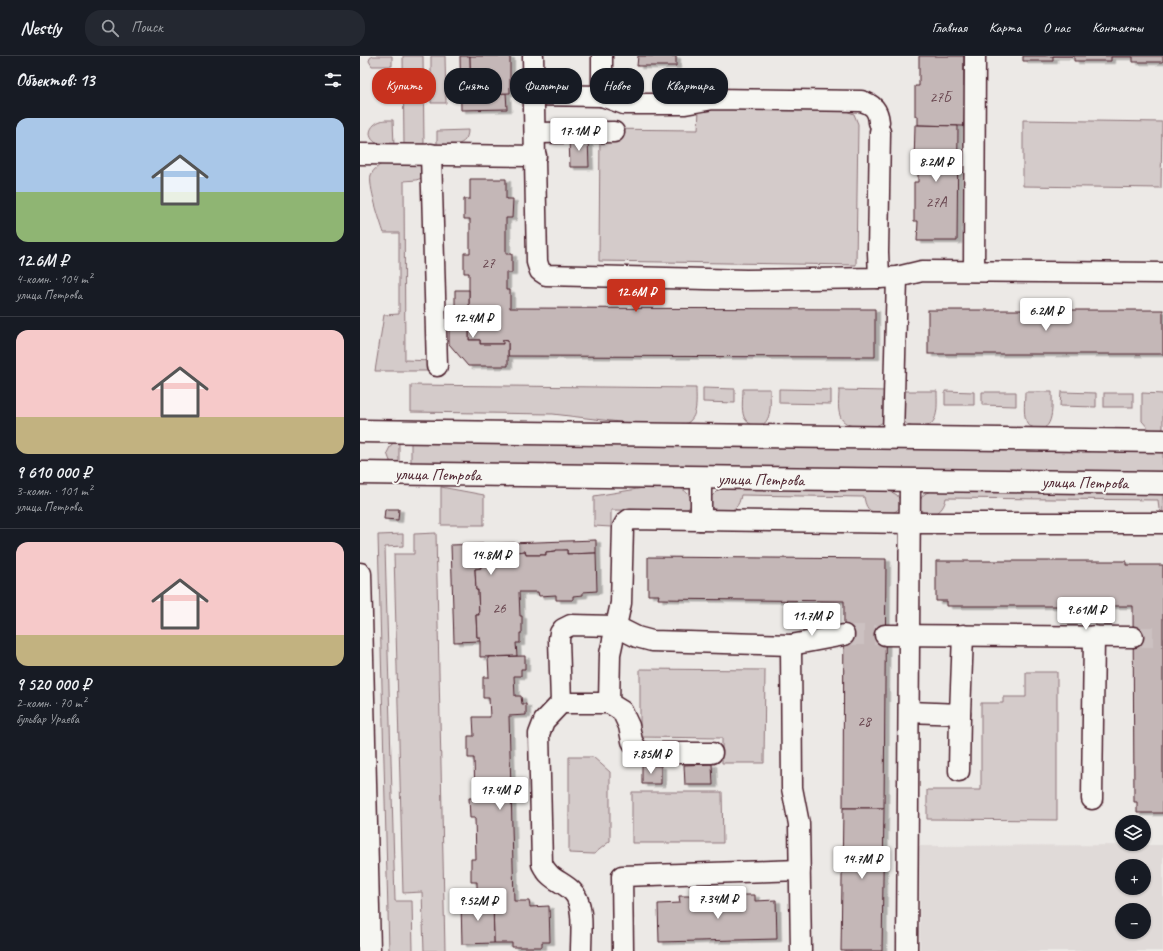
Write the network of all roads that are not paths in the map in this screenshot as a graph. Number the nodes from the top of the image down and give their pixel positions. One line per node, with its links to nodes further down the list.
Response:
1 (533, 56): 4 (lane)
2 (602, 56): 5 (lane)
3 (975, 56): 13 (lane)
4 (533, 68)
5 (602, 68)
6 (534, 104): 9 (lane)
7 (644, 104): 15 (lane)
8 (614, 132): 9 (lane)
9 (536, 133): 12 (lane)
10 (360, 154): 11 (lane)
11 (431, 154): 12 (lane); 16 (lane)
12 (536, 156): 15 (lane)
13 (974, 271): 14 (lane); 15 (lane)
14 (1163, 273)
15 (888, 278): 18 (lane)
16 (437, 366)
17 (360, 430): 18 (main road)
18 (893, 437): 19 (main road)
19 (1163, 441)
20 (360, 473): 21 (main road, улица Петрова)
21 (701, 478): 22 (main road, улица Петрова); 24 (lane)
22 (910, 481): 23 (main road, улица Петрова); 25 (lane)
23 (1163, 483)
24 (701, 520): 25 (lane); 28 (lane)
25 (910, 523): 26 (lane); 31 (lane)
26 (1163, 523)
27 (360, 574): 44 (main road)
28 (615, 626): 35 (lane); 36 (lane); 37 (lane)
29 (844, 635): 35 (lane)
30 (885, 635): 31 (lane)
31 (910, 635): 32 (lane); 38 (lane)
32 (962, 635): 33 (lane); 39 (lane)
33 (1094, 636): 34 (lane); 42 (lane)
34 (1133, 637)
35 (792, 645): 43 (lane)
36 (561, 703): 37 (lane); 46 (lane)
37 (609, 703): 40 (lane)
38 (909, 712): 39 (lane); 49 (lane)
39 (960, 714): 41 (lane)
40 (712, 753)
41 (959, 771)
42 (1092, 799)
43 (800, 870): 47 (lane); 48 (lane)
44 (364, 883): 45 (main road)
45 (369, 951)
46 (581, 951)
47 (623, 951)
48 (801, 951)
49 (907, 951)

